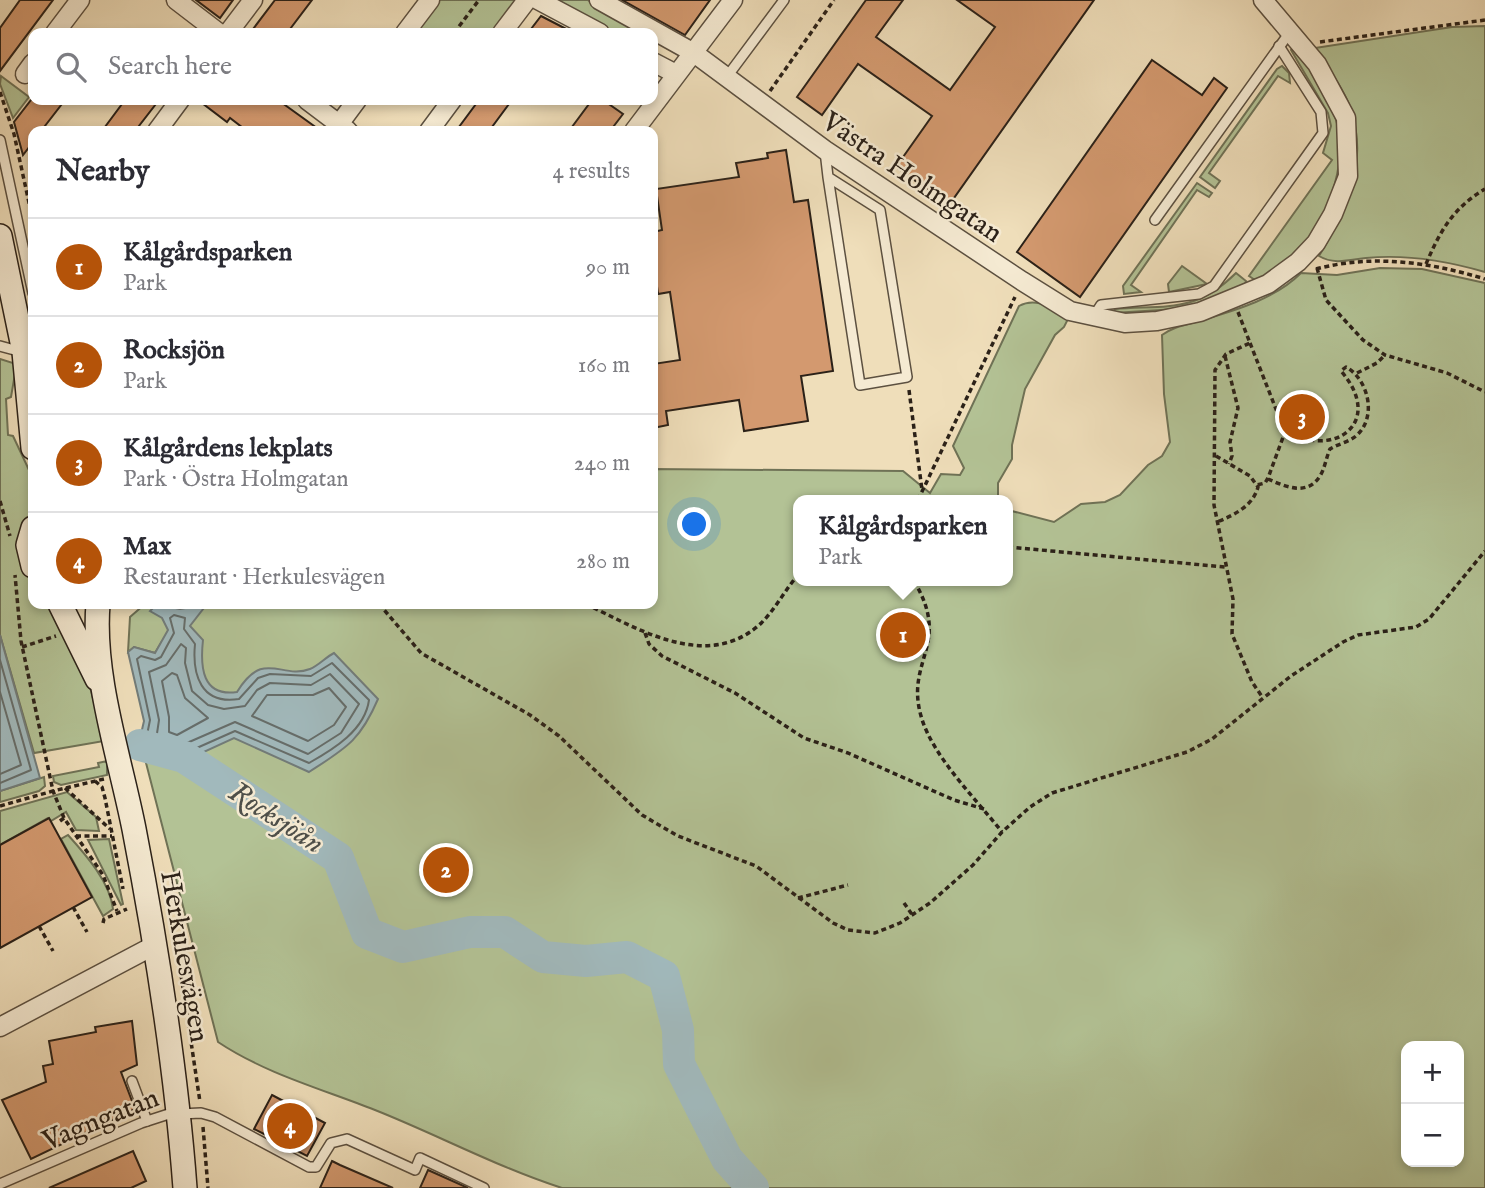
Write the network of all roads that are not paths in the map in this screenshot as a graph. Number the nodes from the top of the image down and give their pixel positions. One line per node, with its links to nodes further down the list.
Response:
1 (80, 0): 11 (street)
2 (176, 0): 12 (street)
3 (253, 0): 13 (street)
4 (430, 0): 14 (street)
5 (527, 0): 15 (street)
6 (538, 0): 16 (street)
7 (599, 0): 17 (street, Västra Holmgatan)
8 (733, 0): 20 (street)
9 (784, 0): 23 (lane)
10 (1263, 0): 19 (street, Västra Holmgatan)
11 (59, 28)
12 (212, 28)
13 (232, 28)
14 (409, 28)
15 (506, 28)
16 (591, 28)
17 (648, 28)
18 (658, 34): 20 (street, Västra Holmgatan)
19 (1290, 41): 38 (lane); 41 (lane); 41 (street, Västra Holmgatan)
20 (699, 57): 22 (street); 23 (street, Västra Holmgatan)
21 (658, 65): 22 (street)
22 (676, 74): 24 (street)
23 (726, 78): 36 (street, Västra Holmgatan)
24 (658, 98)
25 (176, 105): 30 (street)
26 (313, 105): 31 (street)
27 (354, 105): 32 (street)
28 (449, 105): 33 (street)
29 (653, 105): 34 (street)
30 (162, 126)
31 (337, 126)
32 (342, 126)
33 (433, 126)
34 (638, 126)
35 (0, 140): 40 (lane)
36 (825, 150): 37 (lane); 41 (street, Västra Holmgatan)
37 (828, 177): 37 (lane)
38 (1155, 220)
39 (0, 236): 43 (main road)
40 (28, 270)
41 (1096, 318)
42 (0, 346): 43 (lane)
43 (24, 352): 44 (main road)
44 (28, 392)
45 (28, 545): 46 (main road)
46 (24, 569)
47 (62, 609): 49 (main road)
48 (98, 609): 49 (main road)
49 (105, 695): 50 (main road, Herkulesvägen)
50 (155, 944): 51 (street); 53 (main road, Herkulesvägen)
51 (0, 1027)
52 (132, 1081): 54 (lane)
53 (180, 1112): 54 (lane, Vagngatan); 56 (main road, Herkulesvägen); 57 (lane)
54 (147, 1121): 55 (lane, Vagngatan)
55 (0, 1184)
56 (186, 1188)
57 (484, 1188)

